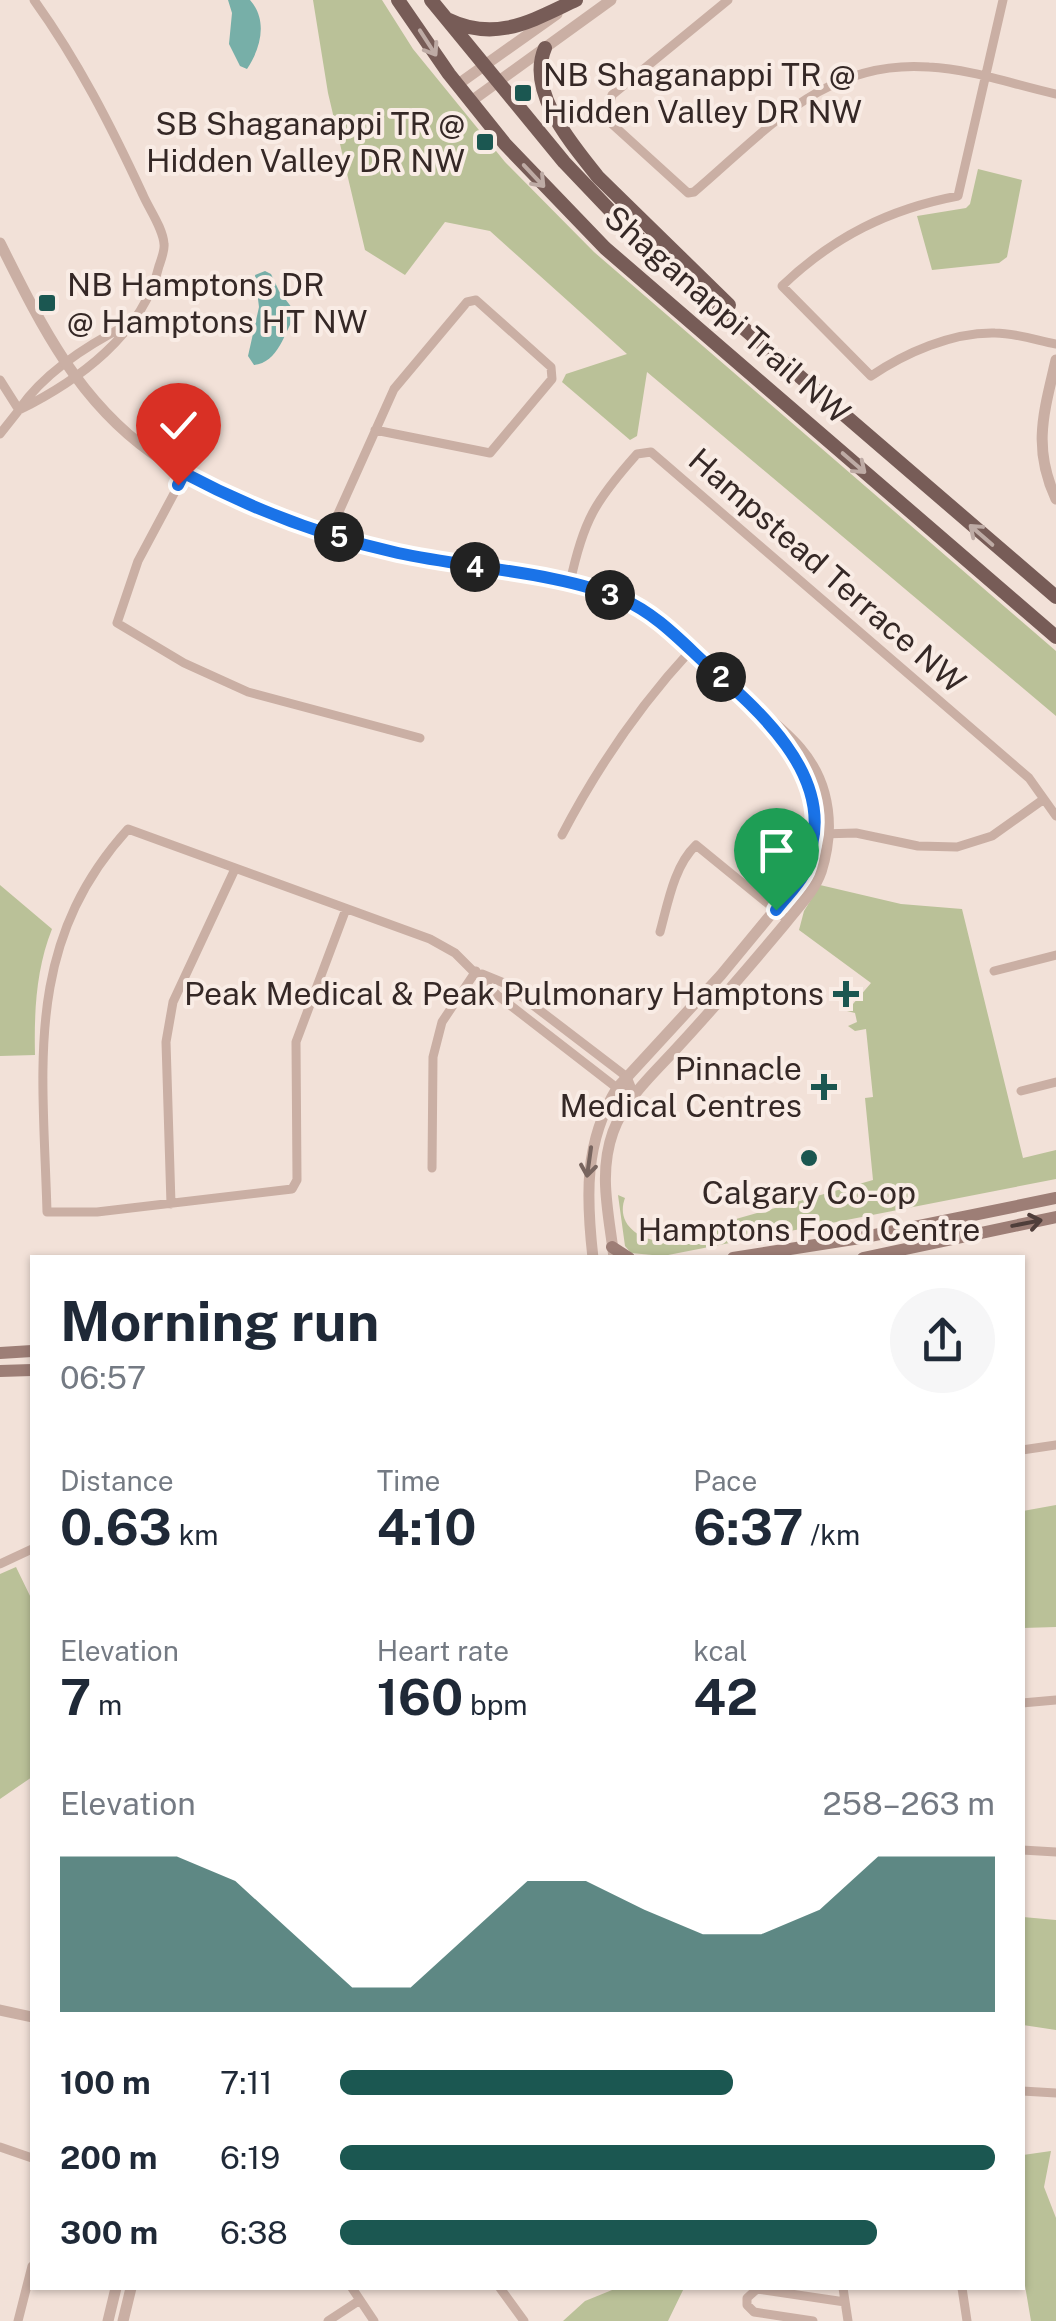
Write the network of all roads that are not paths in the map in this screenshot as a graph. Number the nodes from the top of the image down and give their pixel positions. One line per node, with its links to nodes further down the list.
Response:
1 (34, 0): 17 (street)
2 (398, 0): 13 (main road, Shaganappi Trail NW, one-way to 13)
3 (432, 0): 8 (main road, Shaganappi Trail NW)
4 (576, 0): 8 (main road); 10 (street)
5 (611, 0): 9 (street)
6 (728, 0): 11 (street)
7 (1003, 0): 11 (street)
8 (442, 17): 10 (main road, Shaganappi Trail NW)
9 (545, 48): 12 (street); 18 (main road)
10 (484, 66): 12 (main road, Shaganappi Trail NW); 13 (street)
11 (987, 78): 14 (street); 19 (street)
12 (498, 82): 15 (street); 18 (main road, Shaganappi Trail NW)
13 (457, 85): 15 (main road, Shaganappi Trail NW)
14 (1056, 94)
15 (470, 102): 33 (main road, Shaganappi Trail NW, one-way to 33)
16 (0, 243): 21 (street)
17 (136, 320): 21 (street); 22 (street)
18 (745, 330): 32 (main road, Shaganappi Trail NW, one-way to 18)
19 (1056, 344)
20 (1056, 360): 28 (street)
21 (65, 365): 22 (street); 24 (street)
22 (73, 376): 24 (street); 27 (street)
23 (0, 380): 24 (street)
24 (19, 410): 26 (street)
25 (375, 430): 25 (street); 30 (street)
26 (0, 434)
27 (184, 473): 30 (street); 36 (street)
28 (1050, 474): 29 (street)
29 (1056, 499)
30 (329, 534): 31 (street)
31 (570, 584): 34 (street); 37 (street, Hampstead Terrace NW)
32 (1056, 597)
33 (1056, 637)
34 (690, 650): 35 (street); 41 (street)
35 (753, 705): 39 (street); 40 (street)
36 (420, 738)
37 (1044, 799): 38 (street, Hampstead Terrace NW); 40 (street)
38 (1056, 816)
39 (815, 834): 40 (street); 44 (street)
40 (829, 834): 45 (street)
41 (562, 835)
42 (235, 869): 43 (street); 57 (street); 57 (street)
43 (346, 909): 49 (street); 57 (street)
44 (776, 910): 45 (street); 46 (street); 50 (street)
45 (788, 920): 54 (street)
46 (660, 932)
47 (1056, 955): 48 (street)
48 (994, 970)
49 (476, 971): 50 (street); 52 (street); 55 (street)
50 (627, 1076): 52 (street); 54 (street)
51 (1056, 1082): 53 (street)
52 (616, 1088): 54 (street); 60 (street, one-way to 60)
53 (1022, 1091)
54 (634, 1094): 59 (street)
55 (432, 1168)
56 (1056, 1198): 61 (main road)
57 (171, 1204)
58 (1056, 1218): 62 (main road, one-way to 58)
59 (613, 1252)
60 (593, 1255)
61 (752, 1255)
62 (877, 1255)
63 (30, 1351): 64 (main road)
64 (0, 1353)
65 (30, 1370): 66 (main road)
66 (0, 1372)
67 (1056, 1445): 68 (street)
68 (1025, 1450)
69 (30, 1550): 70 (street)
70 (0, 1564)
71 (1056, 1700): 72 (street)
72 (1025, 1703)
73 (1025, 1850): 74 (street)
74 (1056, 1852)
75 (0, 2010): 76 (street)
76 (30, 2017)
77 (1025, 2091): 78 (street)
78 (1056, 2093)
79 (0, 2147): 80 (street)
80 (30, 2157)
81 (30, 2274): 90 (street)
82 (116, 2290): 91 (street)
83 (131, 2290): 92 (street)
84 (353, 2290): 88 (street)
85 (501, 2290): 95 (street)
86 (843, 2290): 89 (street)
87 (962, 2290): 98 (street)
88 (360, 2300): 93 (street); 94 (street)
89 (845, 2302): 96 (street); 97 (street)
90 (18, 2321)
91 (108, 2321)
92 (123, 2321)
93 (328, 2321)
94 (374, 2321)
95 (524, 2321)
96 (812, 2321)
97 (848, 2321)
98 (968, 2321)

